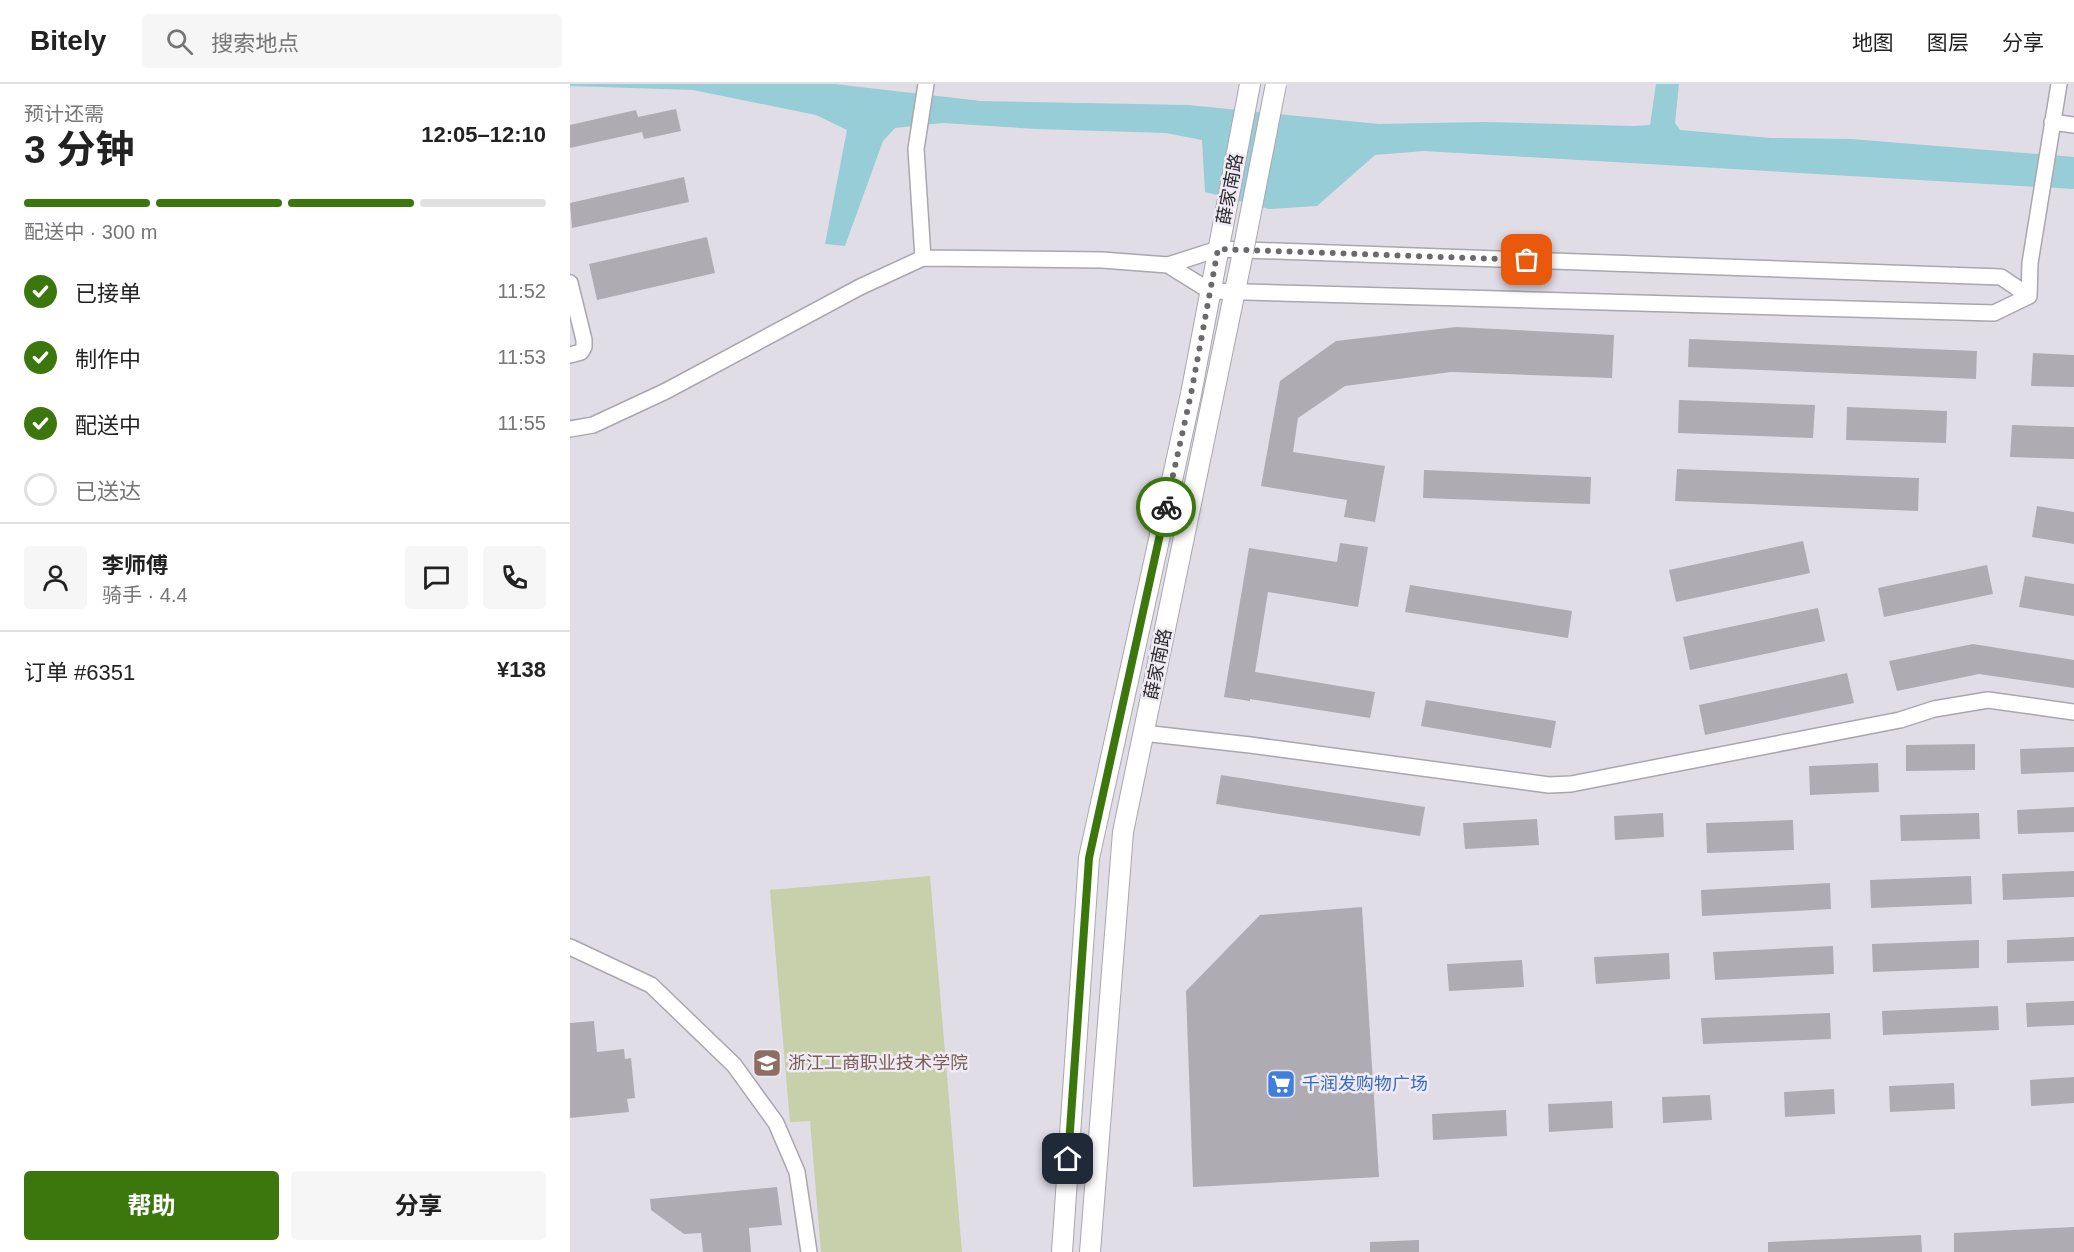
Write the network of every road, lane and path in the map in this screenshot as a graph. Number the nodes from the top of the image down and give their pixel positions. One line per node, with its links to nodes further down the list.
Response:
1 (926, 84): 8 (street)
2 (1250, 84): 7 (main road, 薛家南路)
3 (1276, 84): 12 (main road, 薛家南路, bridge)
4 (2059, 84): 5 (street)
5 (2052, 122): 6 (street); 13 (street)
6 (2074, 125)
7 (1218, 249): 9 (street); 11 (main road, 薛家南路); 13 (street)
8 (923, 258): 9 (street); 15 (street)
9 (1168, 265): 11 (street)
10 (570, 282): 14 (street)
11 (1210, 291): 12 (street); 20 (main road, 薛家南路)
12 (1234, 292): 13 (street); 17 (main road, 薛家南路)
13 (2029, 296)
14 (570, 355)
15 (570, 429)
16 (2074, 712): 17 (street)
17 (1143, 733): 21 (main road, 薛家南路)
18 (570, 947): 19 (street)
19 (809, 1252)
20 (1062, 1252)
21 (1090, 1252)

